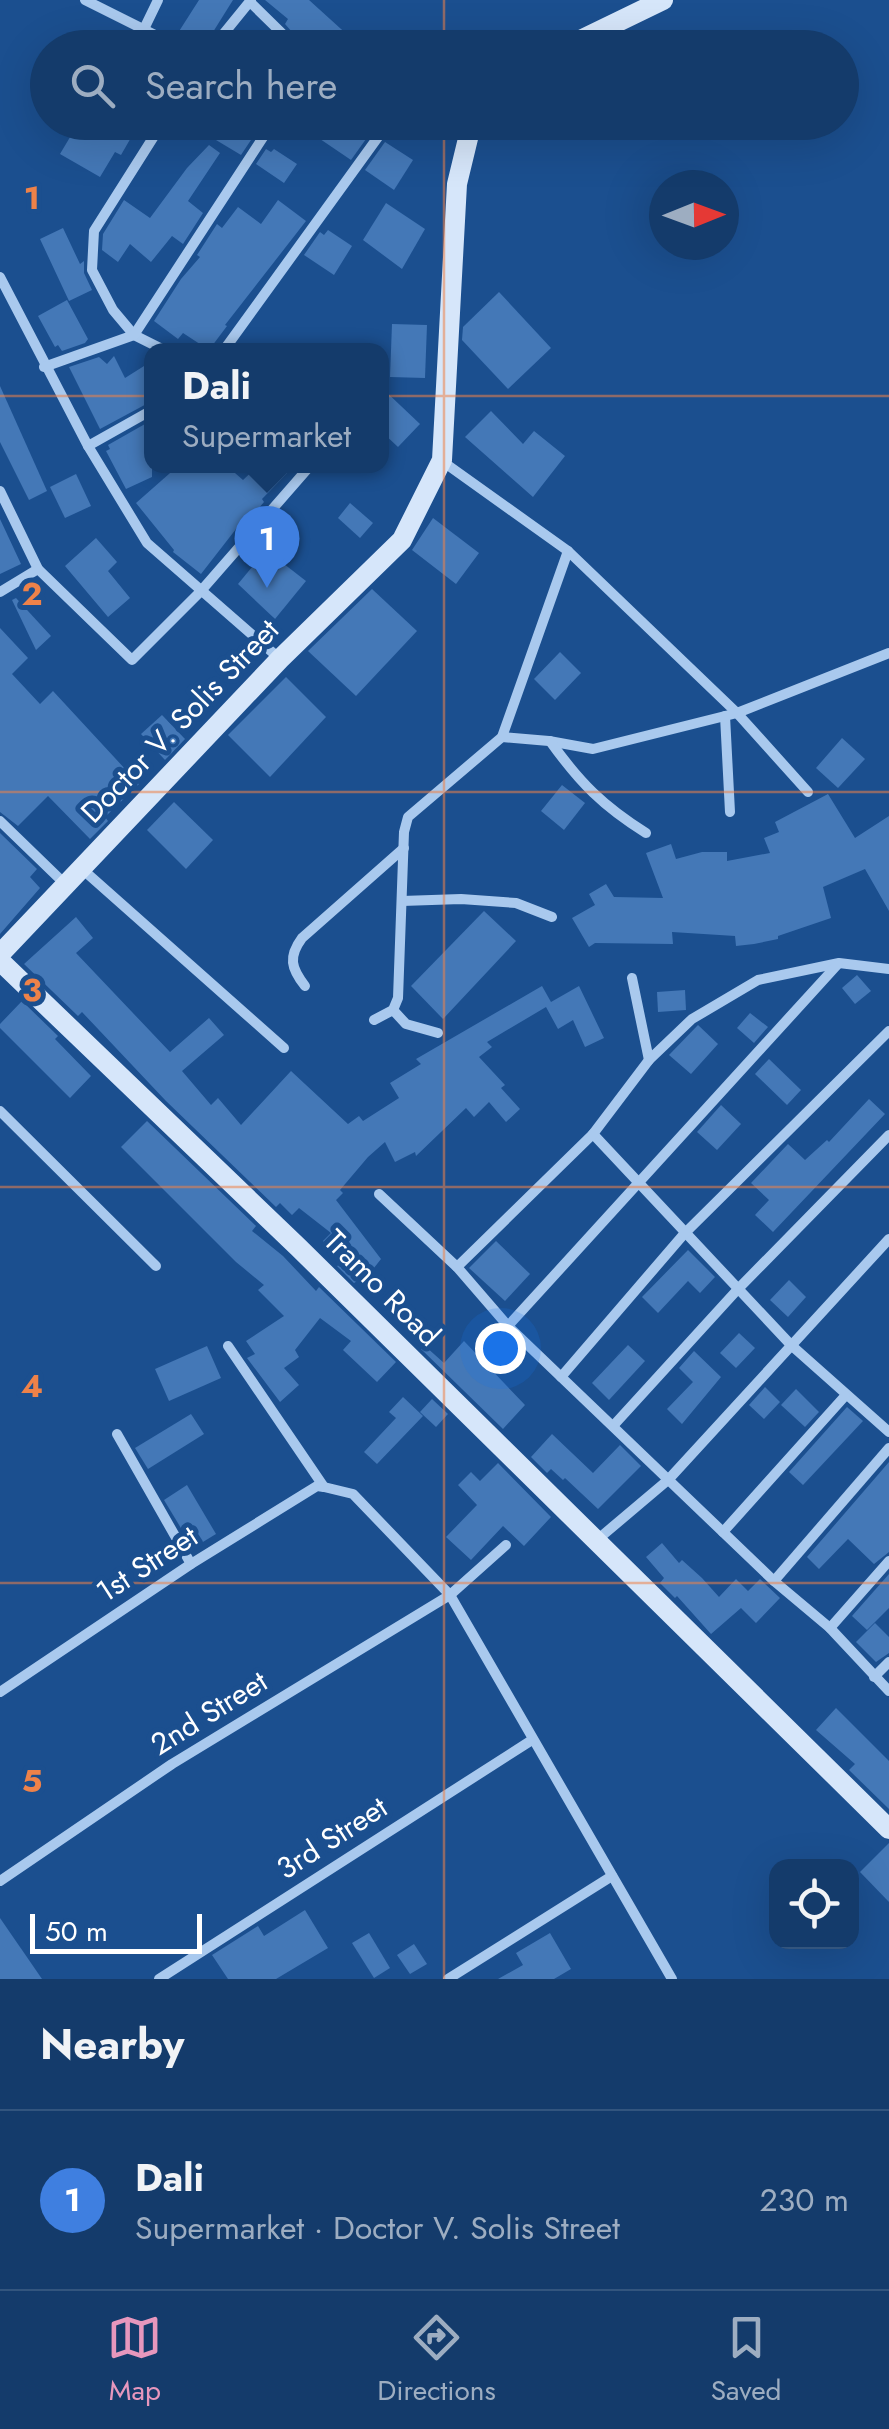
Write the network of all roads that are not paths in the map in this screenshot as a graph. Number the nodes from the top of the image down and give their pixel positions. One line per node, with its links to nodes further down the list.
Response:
1 (85, 0): 5 (street)
2 (158, 0): 6 (street)
3 (664, 0): 9 (street)
4 (250, 1): 7 (street); 8 (street)
5 (141, 30)
6 (143, 30)
7 (227, 30)
8 (279, 30)
9 (602, 30)
10 (152, 140): 15 (street)
11 (261, 140): 15 (street)
12 (376, 140): 17 (street)
13 (468, 140): 21 (street, Doctor V. Solis Street)
14 (0, 278): 18 (street)
15 (134, 335): 16 (street); 18 (street)
16 (150, 343)
17 (229, 343)
18 (44, 367): 20 (street)
19 (144, 414): 20 (street)
20 (88, 446): 27 (street)
21 (442, 460): 24 (street); 29 (street, Doctor V. Solis Street)
22 (304, 473): 27 (street)
23 (0, 490): 25 (street)
24 (568, 551): 31 (street); 33 (street)
25 (38, 569): 26 (street); 27 (street)
26 (0, 592)
27 (200, 592): 29 (street)
28 (885, 656): 30 (street); 31 (street)
29 (280, 659): 40 (street, Doctor V. Solis Street)
30 (889, 669)
31 (738, 713): 32 (street); 35 (street)
32 (724, 716): 34 (street); 36 (street)
33 (502, 737): 34 (street); 39 (street)
34 (550, 741): 38 (street)
35 (808, 792)
36 (730, 812)
37 (0, 820): 41 (street)
38 (646, 833)
39 (404, 848): 42 (street); 48 (street)
40 (81, 868): 41 (street, Doctor V. Solis Street); 53 (street)
41 (65, 884): 44 (street, Doctor V. Solis Street)
42 (402, 900): 43 (street); 49 (street)
43 (552, 916)
44 (0, 958): 77 (street, Tramo Road)
45 (838, 963): 46 (street); 54 (street); 58 (street)
46 (889, 968)
47 (632, 978): 54 (street)
48 (305, 986)
49 (393, 1010): 50 (street); 52 (street)
50 (374, 1020)
51 (889, 1031): 60 (street)
52 (438, 1033)
53 (284, 1048)
54 (649, 1060): 56 (street)
55 (0, 1111): 62 (street)
56 (593, 1134): 58 (street); 63 (street)
57 (889, 1136): 64 (street)
58 (637, 1182): 60 (street); 65 (street)
59 (379, 1194): 63 (street)
60 (684, 1234): 64 (street); 68 (street)
61 (889, 1240): 66 (street)
62 (156, 1266)
63 (456, 1267): 65 (street)
64 (738, 1289): 66 (street); 70 (street)
65 (508, 1326): 68 (street)
66 (790, 1345): 69 (street); 74 (street)
67 (228, 1346): 75 (street)
68 (561, 1377): 70 (street)
69 (844, 1396): 71 (street); 76 (street)
70 (613, 1426): 74 (street)
71 (889, 1432)
72 (117, 1434): 80 (street)
73 (889, 1448): 81 (street)
74 (668, 1480): 76 (street); 77 (street)
75 (324, 1488): 80 (street, 1st Street); 82 (street)
76 (723, 1532): 81 (street)
77 (596, 1541): 89 (street, Tramo Road)
78 (506, 1545): 82 (street, 2nd Street)
79 (889, 1561): 83 (street)
80 (191, 1564): 86 (street, 1st Street)
81 (774, 1581): 83 (street)
82 (450, 1595): 88 (street); 91 (street, 2nd Street)
83 (830, 1628): 85 (street)
84 (889, 1662): 85 (street)
85 (874, 1677): 87 (street)
86 (0, 1692)
87 (889, 1692)
88 (532, 1740): 90 (street); 92 (street, 3rd Street)
89 (889, 1830)
90 (612, 1876): 93 (street); 94 (street)
91 (0, 1882)
92 (158, 1979)
93 (448, 1979)
94 (672, 1979)

